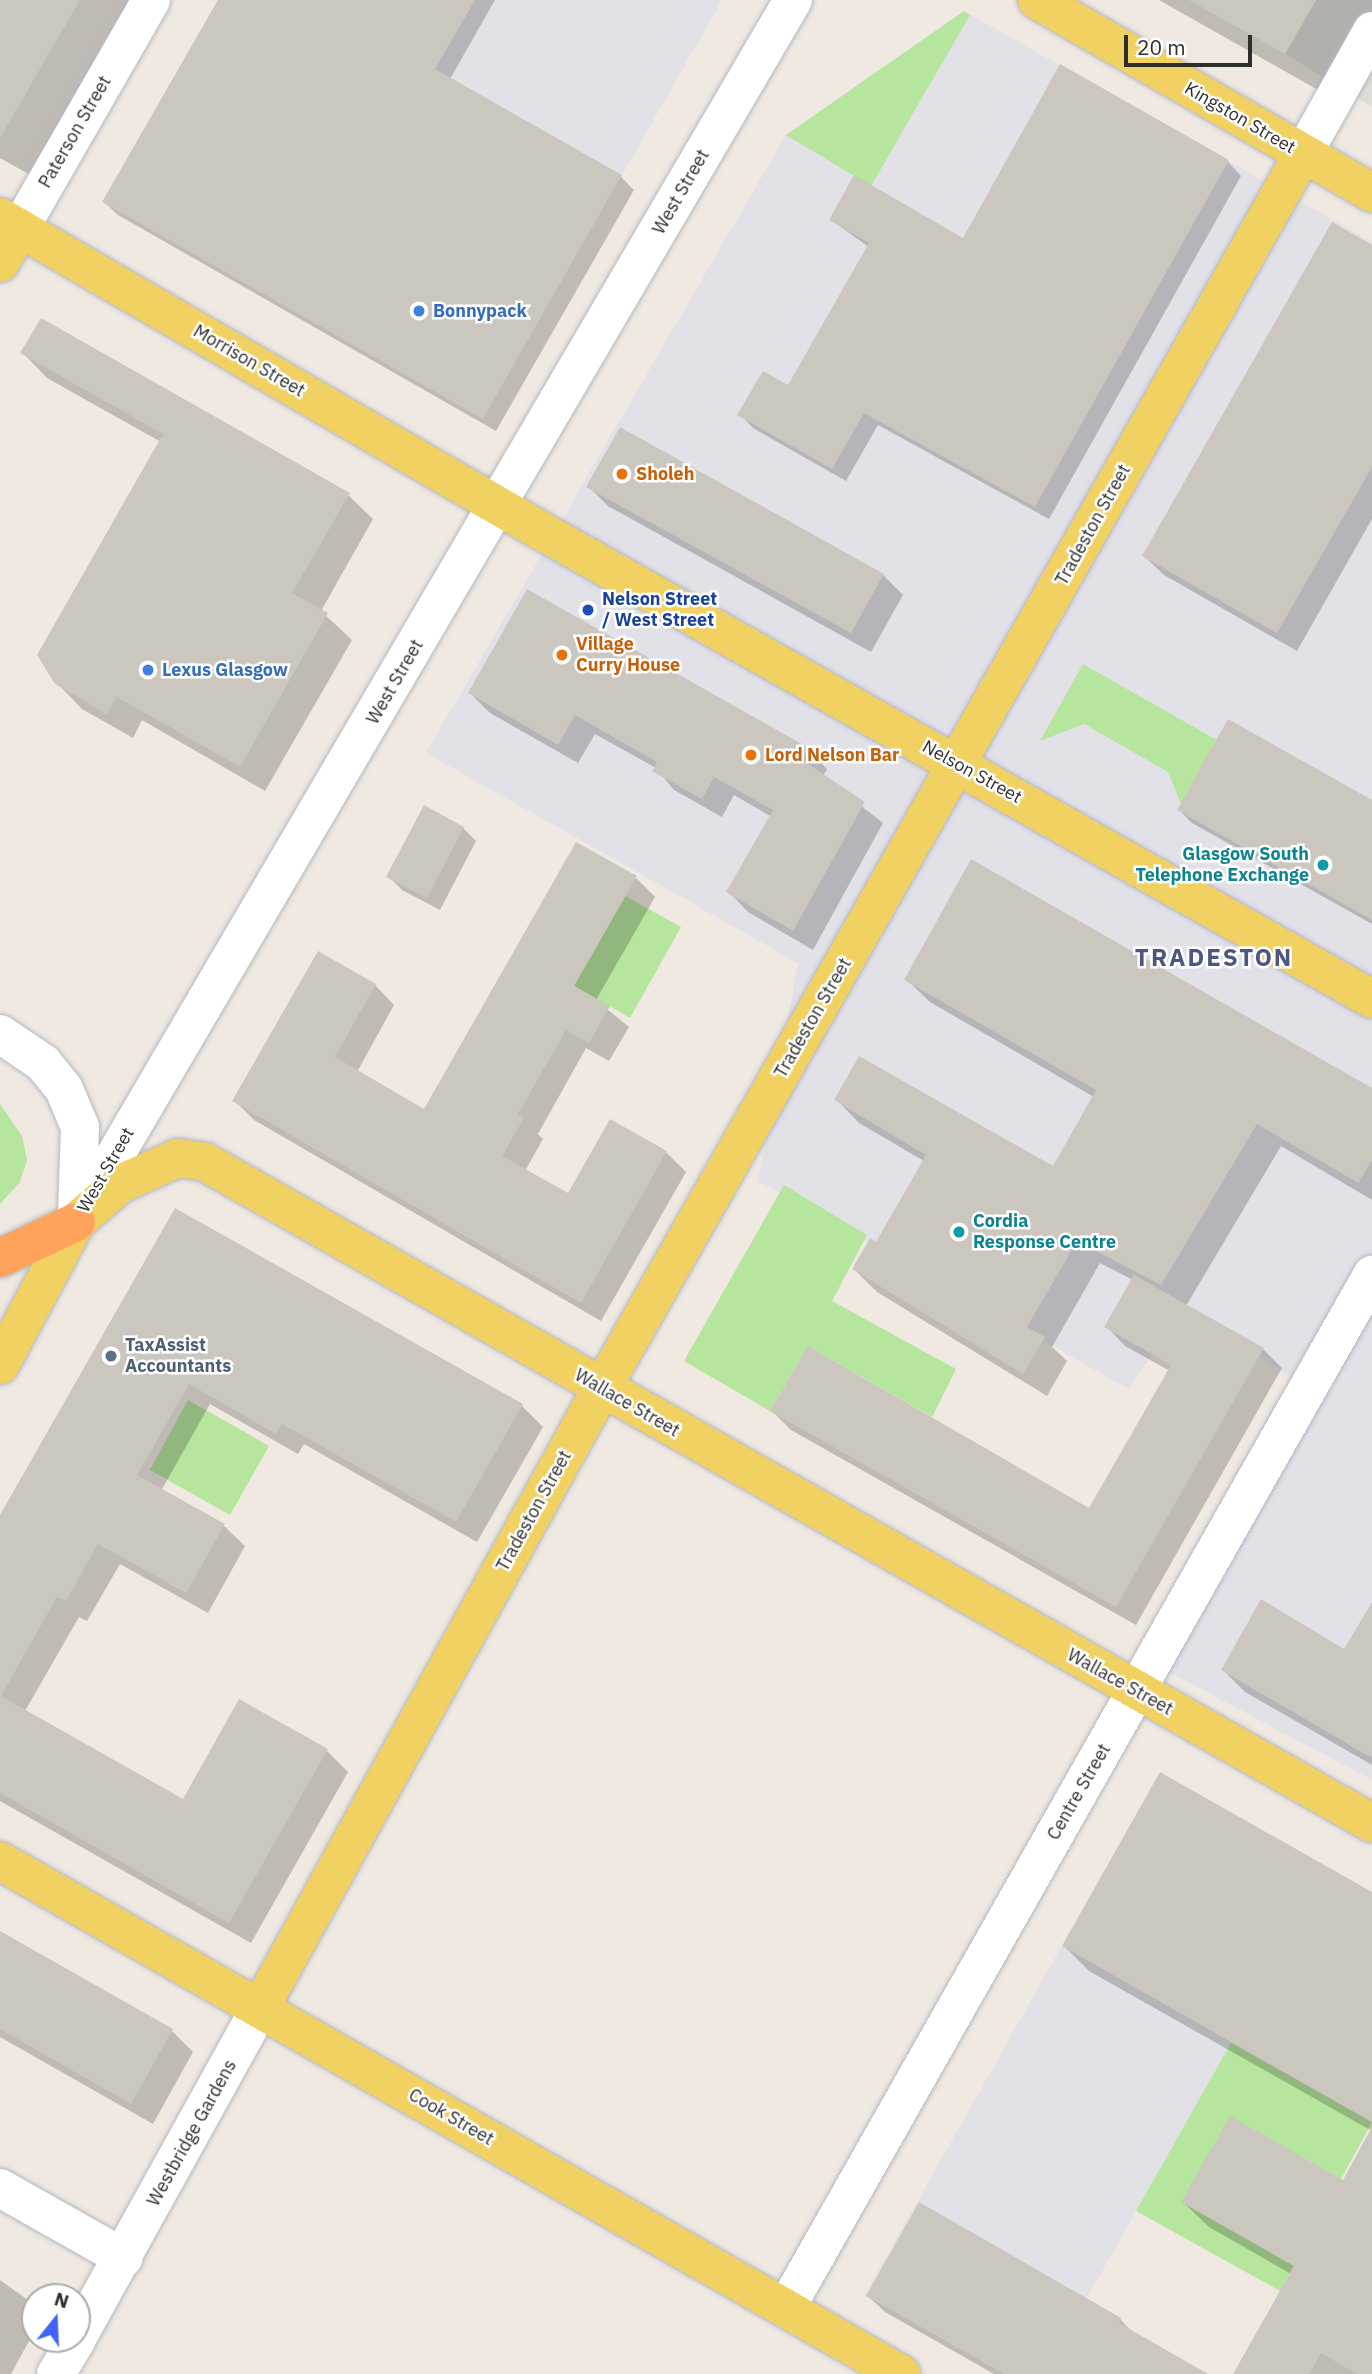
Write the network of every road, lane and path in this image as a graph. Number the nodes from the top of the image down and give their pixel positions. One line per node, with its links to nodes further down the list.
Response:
1 (151, 0): 7 (street, Paterson Street)
2 (793, 0): 9 (street, West Street)
3 (1037, 0): 5 (main road, Kingston Street)
4 (1372, 31): 5 (street, Tradeston Street)
5 (1303, 155): 6 (main road, Kingston Street); 10 (main road, Tradeston Street)
6 (1372, 193)
7 (10, 223): 8 (main road, Paterson Street); 9 (main road, Morrison Street)
8 (0, 263)
9 (498, 505): 10 (main road, Nelson Street); 13 (street, West Street)
10 (958, 765): 11 (main road, Nelson Street); 17 (main road, Tradeston Street)
11 (1372, 999)
12 (0, 1034): 13 (street)
13 (76, 1222): 14 (highway); 16 (main road, West Street); 17 (main road, Wallace Street)
14 (0, 1258)
15 (1372, 1275): 18 (street, Centre Street)
16 (0, 1365)
17 (602, 1388): 18 (main road, Wallace Street); 21 (main road, Tradeston Street)
18 (1136, 1692): 19 (main road, Wallace Street); 24 (street, Centre Street)
19 (1372, 1824)
20 (0, 1861): 21 (main road, Cook Street)
21 (260, 2008): 23 (street, Westbridge Gardens); 24 (main road, Cook Street)
22 (0, 2188): 23 (street)
23 (124, 2258): 25 (street, Westbridge Gardens)
24 (786, 2308): 28 (main road, Cook Street)
25 (91, 2315)
26 (69, 2353): 27 (street, Westbridge Gardens)
27 (56, 2374)
28 (901, 2374)

